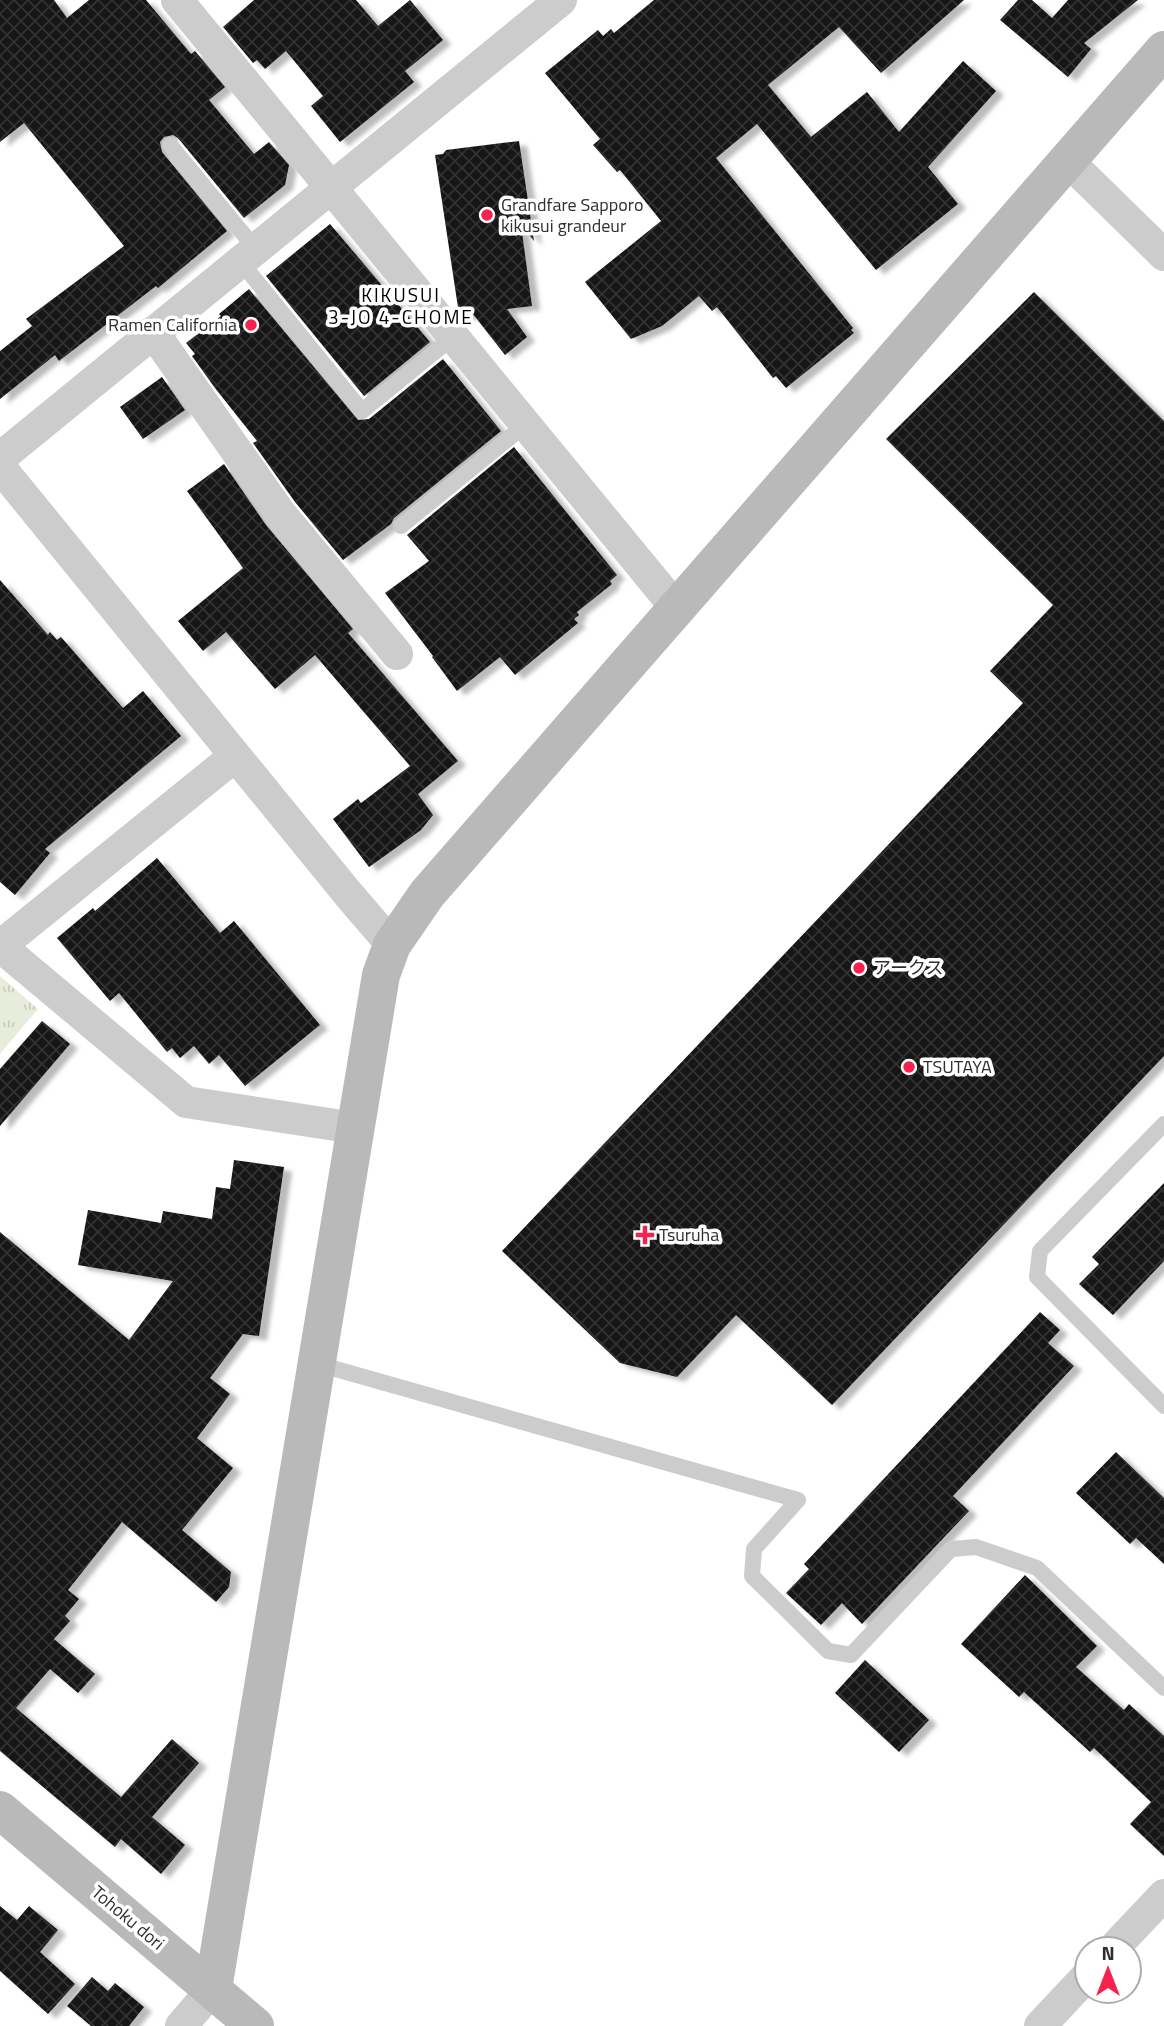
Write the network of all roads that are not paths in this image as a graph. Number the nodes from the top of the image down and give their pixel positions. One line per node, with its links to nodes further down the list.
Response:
1 (177, 0): 6 (street)
2 (561, 0): 6 (street)
3 (1164, 50): 5 (street)
4 (170, 145): 7 (lane)
5 (1068, 161): 8 (street); 15 (street)
6 (330, 188): 7 (street); 10 (street)
7 (248, 255): 9 (street); 10 (lane)
8 (1164, 255)
9 (153, 332): 12 (street); 16 (street)
10 (453, 337): 11 (street)
11 (525, 425): 14 (lane); 15 (street)
12 (0, 458)
13 (0, 467): 17 (street)
14 (401, 526)
15 (677, 609): 18 (street)
16 (397, 654)
17 (235, 756): 18 (street); 19 (street)
18 (392, 945): 21 (street)
19 (0, 946): 21 (street)
20 (1164, 1124): 23 (lane)
21 (355, 1128): 22 (street)
22 (318, 1363): 24 (lane); 28 (street)
23 (1164, 1406)
24 (1164, 1688)
25 (0, 1810): 28 (street, Tohoku dori)
26 (1164, 1895): 27 (street)
27 (1126, 1935)
28 (213, 1989): 30 (street); 31 (street, Tohoku dori)
29 (1073, 1991): 32 (street)
30 (181, 2026)
31 (255, 2026)
32 (1040, 2026)

